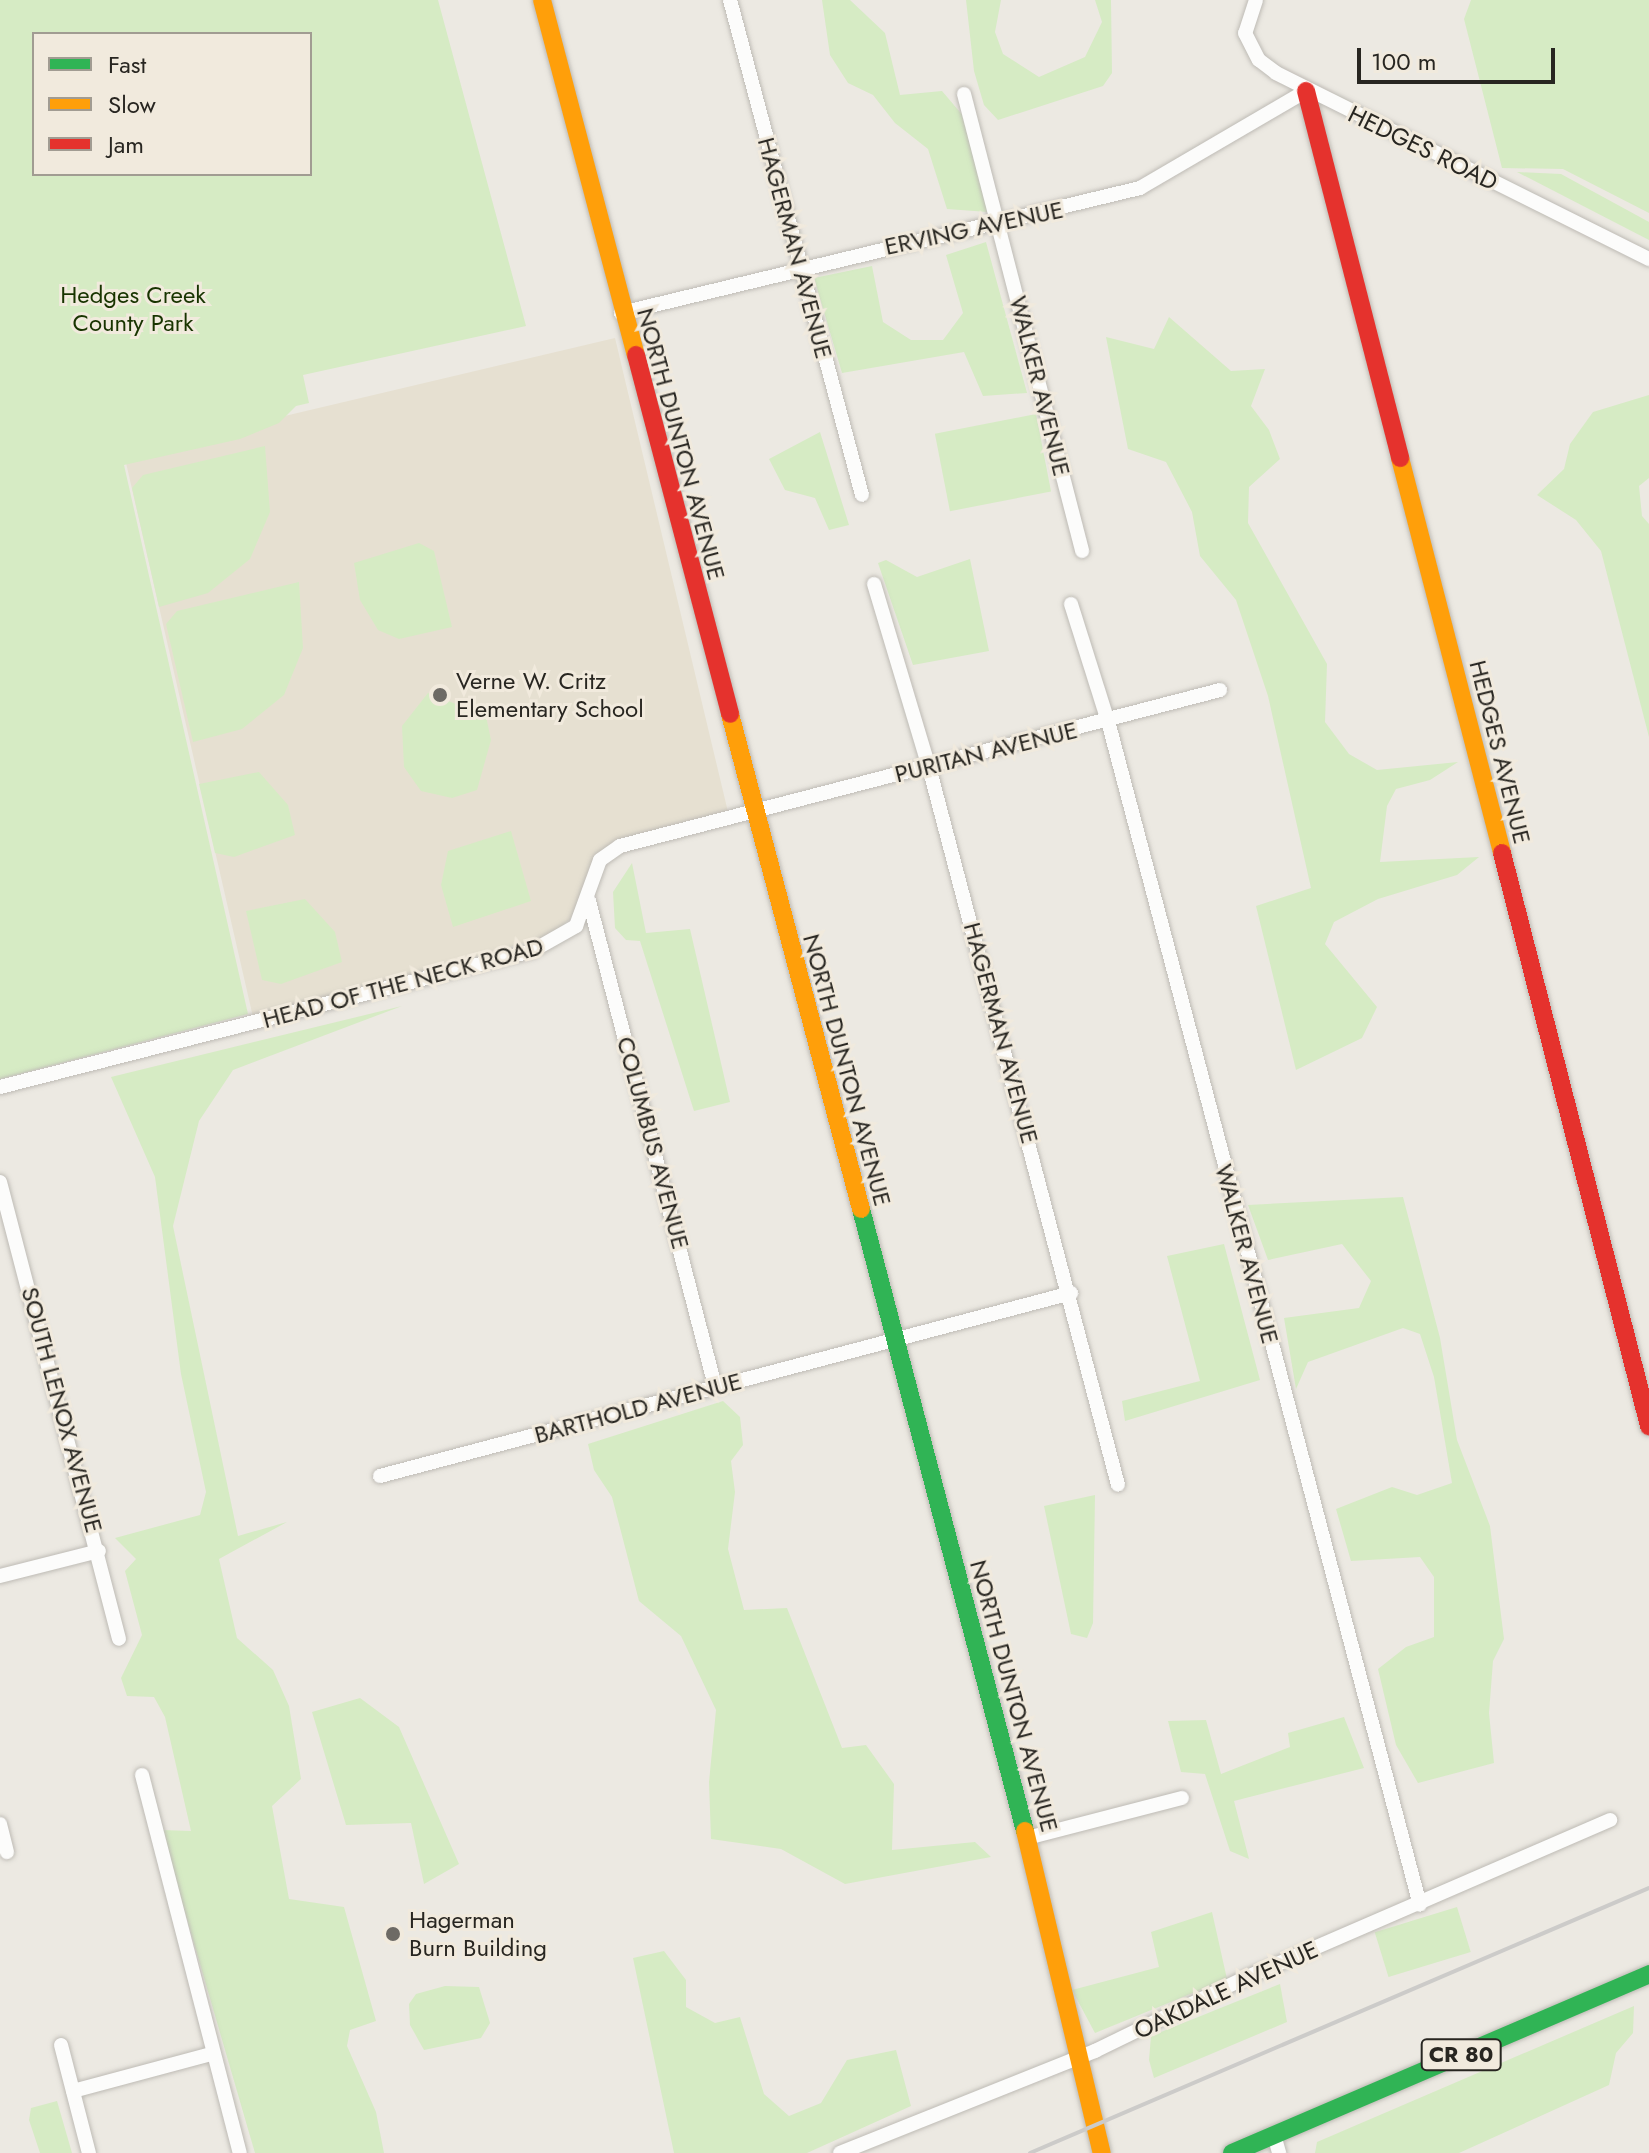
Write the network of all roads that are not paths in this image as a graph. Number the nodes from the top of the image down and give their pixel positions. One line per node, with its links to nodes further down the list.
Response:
1 (542, 0): 9 (street, NORTH DUNTON AVENUE)
2 (730, 0): 8 (street, HAGERMAN AVENUE)
3 (1256, 0): 4 (street, HEDGES ROAD)
4 (1306, 91): 6 (street, ERVING AVENUE); 7 (street, HEDGES ROAD); 24 (street, HEDGES AVENUE)
5 (964, 94): 6 (street, WALKER AVENUE)
6 (999, 221): 8 (street, ERVING AVENUE); 11 (street, WALKER AVENUE)
7 (1649, 259)
8 (800, 267): 9 (street, ERVING AVENUE); 10 (street, HAGERMAN AVENUE)
9 (621, 313): 17 (street, NORTH DUNTON AVENUE)
10 (862, 495)
11 (1082, 551)
12 (874, 584): 16 (street, HAGERMAN AVENUE)
13 (1071, 604): 15 (street, WALKER AVENUE)
14 (1220, 690): 15 (street, PURITAN AVENUE)
15 (1108, 721): 16 (street, PURITAN AVENUE); 36 (street, WALKER AVENUE)
16 (929, 767): 17 (street, PURITAN AVENUE); 21 (street, HAGERMAN AVENUE)
17 (752, 811): 18 (street, HEAD OF THE NECK ROAD); 22 (street, NORTH DUNTON AVENUE)
18 (589, 901): 19 (street, HEAD OF THE NECK ROAD); 23 (street, COLUMBUS AVENUE)
19 (0, 1087)
20 (0, 1182): 27 (street, SOUTH LENOX AVENUE)
21 (1071, 1293): 22 (street, BARTHOLD AVENUE); 26 (street, HAGERMAN AVENUE)
22 (895, 1338): 23 (street, BARTHOLD AVENUE); 34 (street, NORTH DUNTON AVENUE)
23 (715, 1386): 25 (street, BARTHOLD AVENUE)
24 (1649, 1426)
25 (380, 1476)
26 (1118, 1485)
27 (99, 1551): 28 (street); 29 (street, SOUTH LENOX AVENUE)
28 (0, 1576)
29 (119, 1639)
30 (142, 1775): 39 (street)
31 (1182, 1798): 34 (street)
32 (1610, 1820): 36 (street, OAKDALE AVENUE)
33 (0, 1824): 35 (street)
34 (1027, 1838): 40 (street, NORTH DUNTON AVENUE)
35 (7, 1852)
36 (1420, 1905): 40 (street, OAKDALE AVENUE)
37 (1649, 1974): 42 (street, CR 80)
38 (61, 2045): 41 (street)
39 (211, 2054): 41 (street); 44 (street)
40 (1078, 2058): 45 (street, OAKDALE AVENUE); 46 (street, NORTH DUNTON AVENUE)
41 (73, 2091): 43 (street)
42 (1276, 2144): 47 (street, CR 80)
43 (89, 2153)
44 (240, 2153)
45 (840, 2153)
46 (1102, 2153)
47 (1232, 2153)

